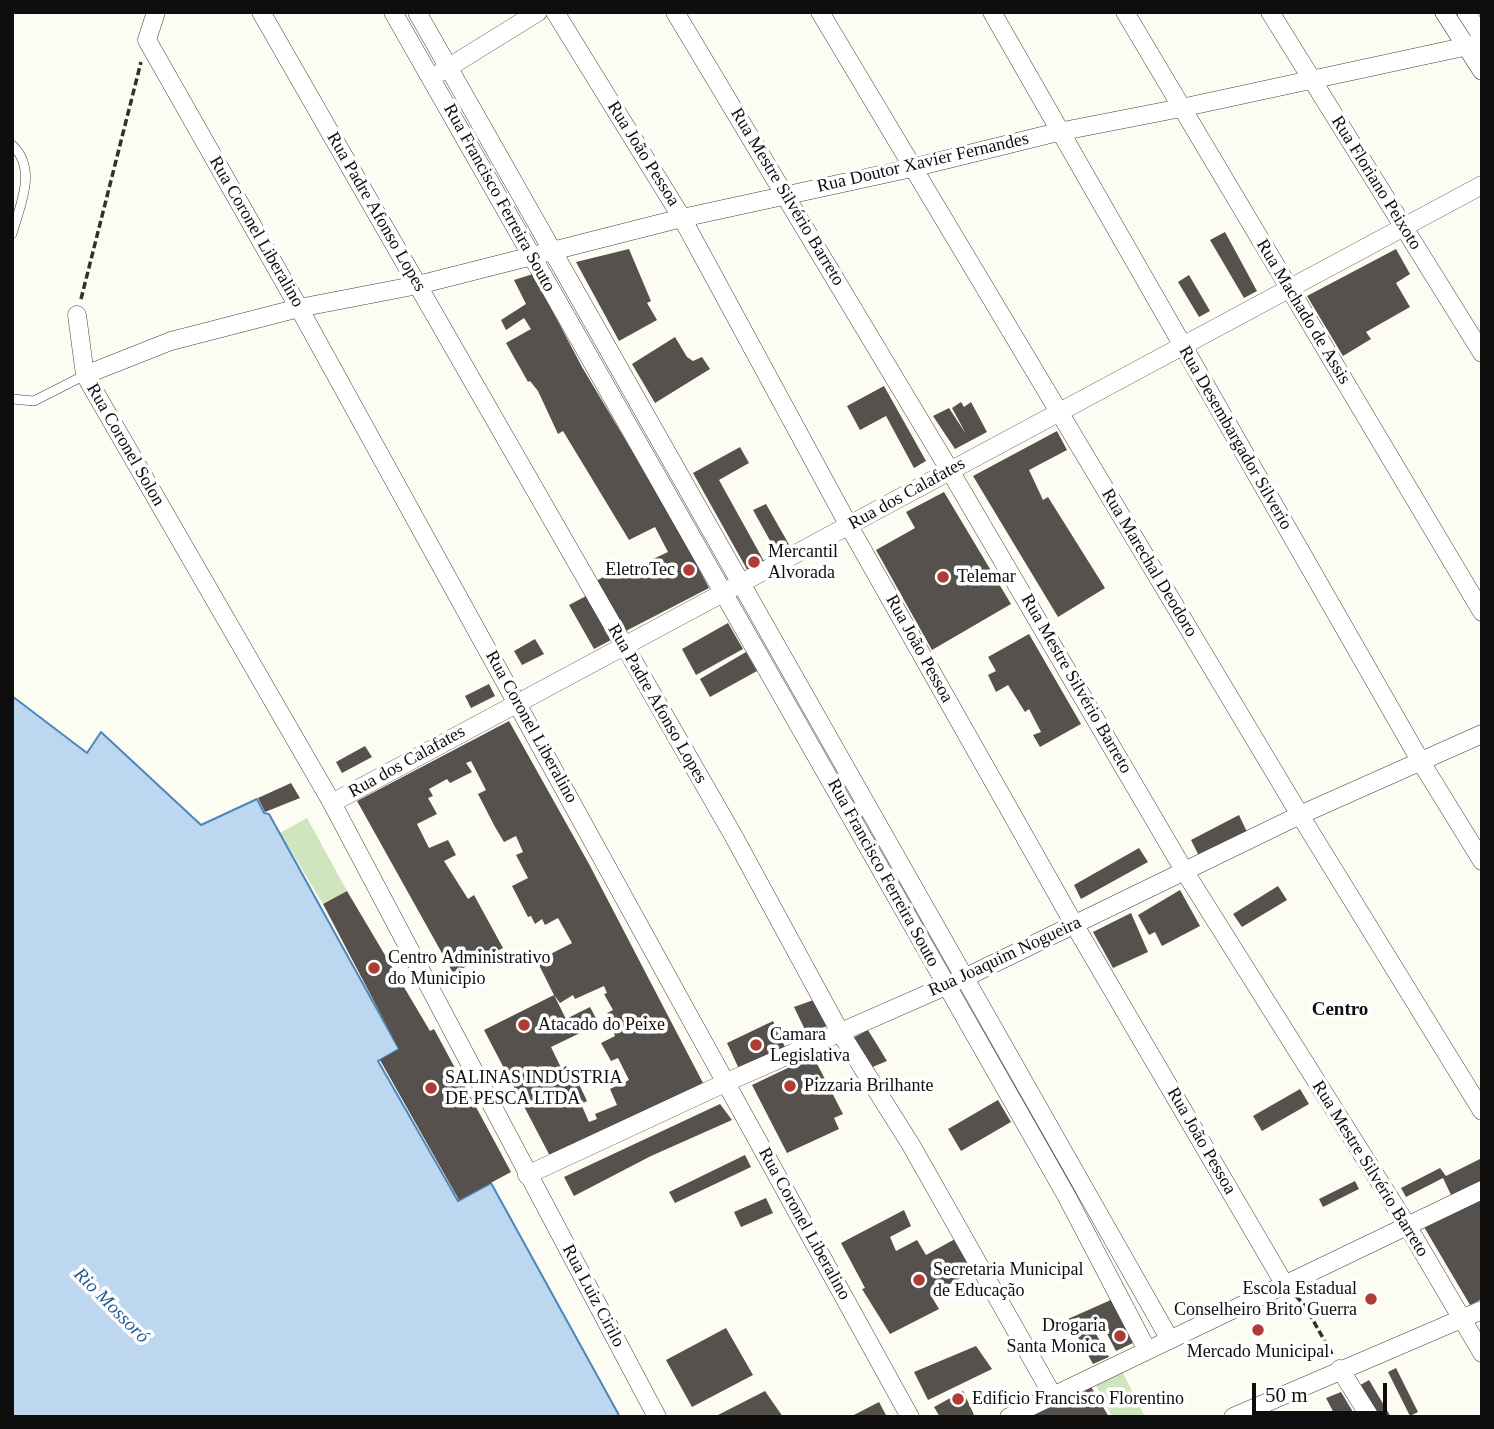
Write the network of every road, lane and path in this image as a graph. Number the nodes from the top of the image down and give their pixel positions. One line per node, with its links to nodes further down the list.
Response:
1 (156, 12): 15 (street)
2 (261, 12): 32 (street, Rua Padre Afonso Lopes)
3 (393, 12): 19 (street, Rua Francisco Ferreira Souto)
4 (417, 12): 17 (street, Rua Francisco Ferreira Souto)
5 (538, 12): 17 (street)
6 (555, 12): 27 (street, Rua João Pessoa)
7 (675, 12): 26 (street, Rua Mestre Silvério Barreto)
8 (820, 12): 24 (street, Rua Marechal Deodoro)
9 (992, 12): 22 (street, Rua Desembargador Silverio)
10 (1125, 12): 21 (street, Rua Machado de Assis)
11 (1270, 12): 20 (street, Rua Floriano Peixoto)
12 (1444, 12): 16 (street)
13 (1466, 12): 14 (street)
14 (1482, 37)
15 (147, 40): 34 (street, Rua Coronel Liberalino); 35 (path)
16 (1474, 44): 18 (street); 20 (street, Rua Doutor Xavier Fernandes)
17 (449, 68): 19 (street); 30 (street, Rua Francisco Ferreira Souto)
18 (1482, 71)
19 (431, 77): 31 (street, Rua Francisco Ferreira Souto)
20 (1312, 80): 21 (street, Rua Doutor Xavier Fernandes); 28 (street, Rua Floriano Peixoto)
21 (1181, 108): 22 (street, Rua Doutor Xavier Fernandes); 33 (street, Rua Machado de Assis)
22 (1058, 132): 24 (street, Rua Doutor Xavier Fernandes); 36 (street, Rua Desembargador Silverio)
23 (12, 145): 29 (lane)
24 (912, 168): 26 (street, Rua Doutor Xavier Fernandes); 42 (street, Rua Marechal Deodoro)
25 (1482, 185): 28 (street, Rua dos Calafates)
26 (786, 195): 27 (street, Rua Doutor Xavier Fernandes); 43 (street, Rua Mestre Silvério Barreto)
27 (682, 218): 30 (street, Rua Doutor Xavier Fernandes); 45 (street, Rua João Pessoa)
28 (1404, 226): 33 (street, Rua dos Calafates); 37 (street, Rua Floriano Peixoto)
29 (12, 234)
30 (553, 253): 31 (street, Rua Doutor Xavier Fernandes); 39 (street, Rua Francisco Ferreira Souto)
31 (532, 258): 32 (street, Rua Doutor Xavier Fernandes); 40 (street, Rua Francisco Ferreira Souto)
32 (418, 285): 34 (street, Rua Doutor Xavier Fernandes); 49 (street, Rua Padre Afonso Lopes)
33 (1288, 288): 36 (street, Rua dos Calafates); 48 (street, Rua Machado de Assis)
34 (299, 308): 38 (street, Rua Doutor Xavier Fernandes); 50 (street, Rua Coronel Liberalino)
35 (77, 315): 38 (street, Rua Coronel Solon)
36 (1182, 346): 42 (street, Rua dos Calafates); 53 (street, Rua Desembargador Silverio)
37 (1482, 353)
38 (85, 375): 41 (lane); 55 (street, Rua Coronel Solon)
39 (621, 375): 40 (street); 44 (street, Rua Francisco Ferreira Souto)
40 (605, 384): 44 (street, Rua Francisco Ferreira Souto)
41 (12, 399)
42 (1059, 412): 43 (street, Rua dos Calafates); 56 (street, Rua Marechal Deodoro)
43 (949, 470): 45 (street, Rua dos Calafates); 58 (street, Rua Mestre Silvério Barreto)
44 (669, 477): 46 (street, Rua Francisco Ferreira Souto); 47 (street, Rua Francisco Ferreira Souto)
45 (849, 526): 46 (street, Rua dos Calafates); 59 (street, Rua João Pessoa)
46 (742, 584): 47 (street, Rua dos Calafates); 52 (street, Rua Francisco Ferreira Souto)
47 (723, 593): 49 (street, Rua dos Calafates); 54 (street, Rua Francisco Ferreira Souto)
48 (1482, 612)
49 (623, 648): 50 (street, Rua dos Calafates); 62 (street, Rua Padre Afonso Lopes)
50 (518, 702): 55 (street, Rua dos Calafates); 63 (street, Rua Coronel Liberalino)
51 (1482, 733): 53 (street, Rua Joaquim Nogueira)
52 (842, 759): 54 (street, Rua Francisco Ferreira Souto); 60 (street, Rua Francisco Ferreira Souto)
53 (1421, 762): 56 (street, Rua Joaquim Nogueira); 57 (street, Rua Desembargador Silverio)
54 (824, 767): 61 (street, Rua Francisco Ferreira Souto)
55 (332, 803): 66 (street, Rua Coronel Solon)
56 (1300, 815): 58 (street, Rua Joaquim Nogueira); 65 (street, Rua Marechal Deodoro)
57 (1482, 861)
58 (1185, 872): 59 (street, Rua Joaquim Nogueira); 70 (street, Rua Mestre Silvério Barreto)
59 (1074, 924): 60 (street, Rua Joaquim Nogueira); 71 (street, Rua João Pessoa)
60 (964, 978): 61 (street, Rua Joaquim Nogueira); 64 (street, Rua Francisco Ferreira Souto)
61 (946, 986): 62 (street, Rua Joaquim Nogueira); 64 (street, Rua Francisco Ferreira Souto)
62 (840, 1032): 63 (street, Rua Joaquim Nogueira); 78 (street, Rua Padre Afonso Lopes)
63 (727, 1082): 66 (street, Rua Joaquim Nogueira); 80 (street, Rua Coronel Liberalino)
64 (1013, 1083): 67 (street, Rua Francisco Ferreira Souto); 69 (street, Rua Francisco Ferreira Souto)
65 (1482, 1111)
66 (527, 1175): 79 (street, Rua Luiz Cirilo)
67 (1085, 1186): 69 (street); 74 (street, Rua Francisco Ferreira Souto)
68 (1482, 1190): 70 (street)
69 (1066, 1195): 75 (street, Rua Francisco Ferreira Souto)
70 (1408, 1227): 71 (street); 73 (street, Rua Mestre Silvério Barreto)
71 (1285, 1284): 74 (street); 77 (path)
72 (1482, 1310): 73 (street)
73 (1461, 1320): 76 (street, Rua Mestre Silvério Barreto); 77 (street)
74 (1169, 1338): 75 (street)
75 (1147, 1350): 78 (street)
76 (1482, 1353)
77 (1340, 1368): 82 (street); 83 (street)
78 (1053, 1396): 81 (street)
79 (657, 1417)
80 (910, 1417)
81 (1009, 1417)
82 (1233, 1417)
83 (1370, 1417)

